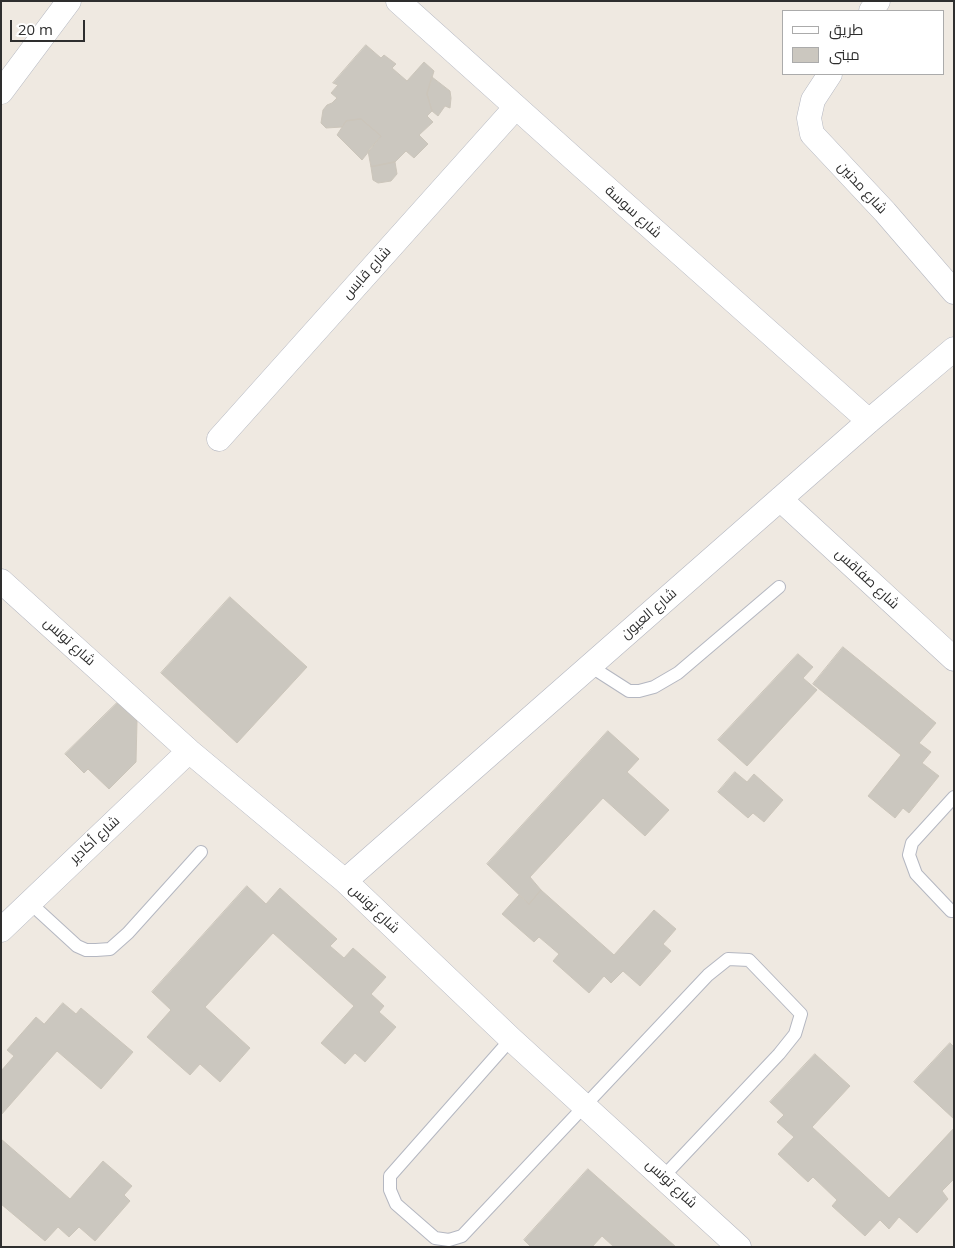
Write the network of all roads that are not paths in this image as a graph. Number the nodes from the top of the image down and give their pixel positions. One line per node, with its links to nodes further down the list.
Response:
1 (69, 1): 4 (street)
2 (398, 1): 5 (street, شارع سوسة)
3 (829, 75): 6 (street, شارع مدنين)
4 (1, 92)
5 (516, 108): 8 (street, شارع سوسة); 9 (street, شارع قابس)
6 (954, 292)
7 (954, 349): 8 (street, شارع العيون)
8 (869, 421): 10 (street, شارع العيون)
9 (219, 439)
10 (780, 499): 13 (street, شارع صفاقس); 14 (street, شارع العيون)
11 (1, 581): 15 (street, شارع تونس)
12 (778, 587): 14 (lane)
13 (954, 659)
14 (590, 666): 18 (street, شارع العيون)
15 (189, 751): 18 (street, شارع تونس); 19 (street, شارع أكادير)
16 (954, 797): 20 (lane)
17 (201, 852): 19 (lane)
18 (345, 881): 22 (street, شارع تونس)
19 (30, 902): 21 (street, شارع أكادير)
20 (954, 911)
21 (1, 930)
22 (511, 1039): 23 (street, شارع تونس); 23 (lane)
23 (585, 1106): 24 (street, شارع تونس); 24 (lane)
24 (663, 1177): 25 (street, شارع تونس)
25 (739, 1247)

